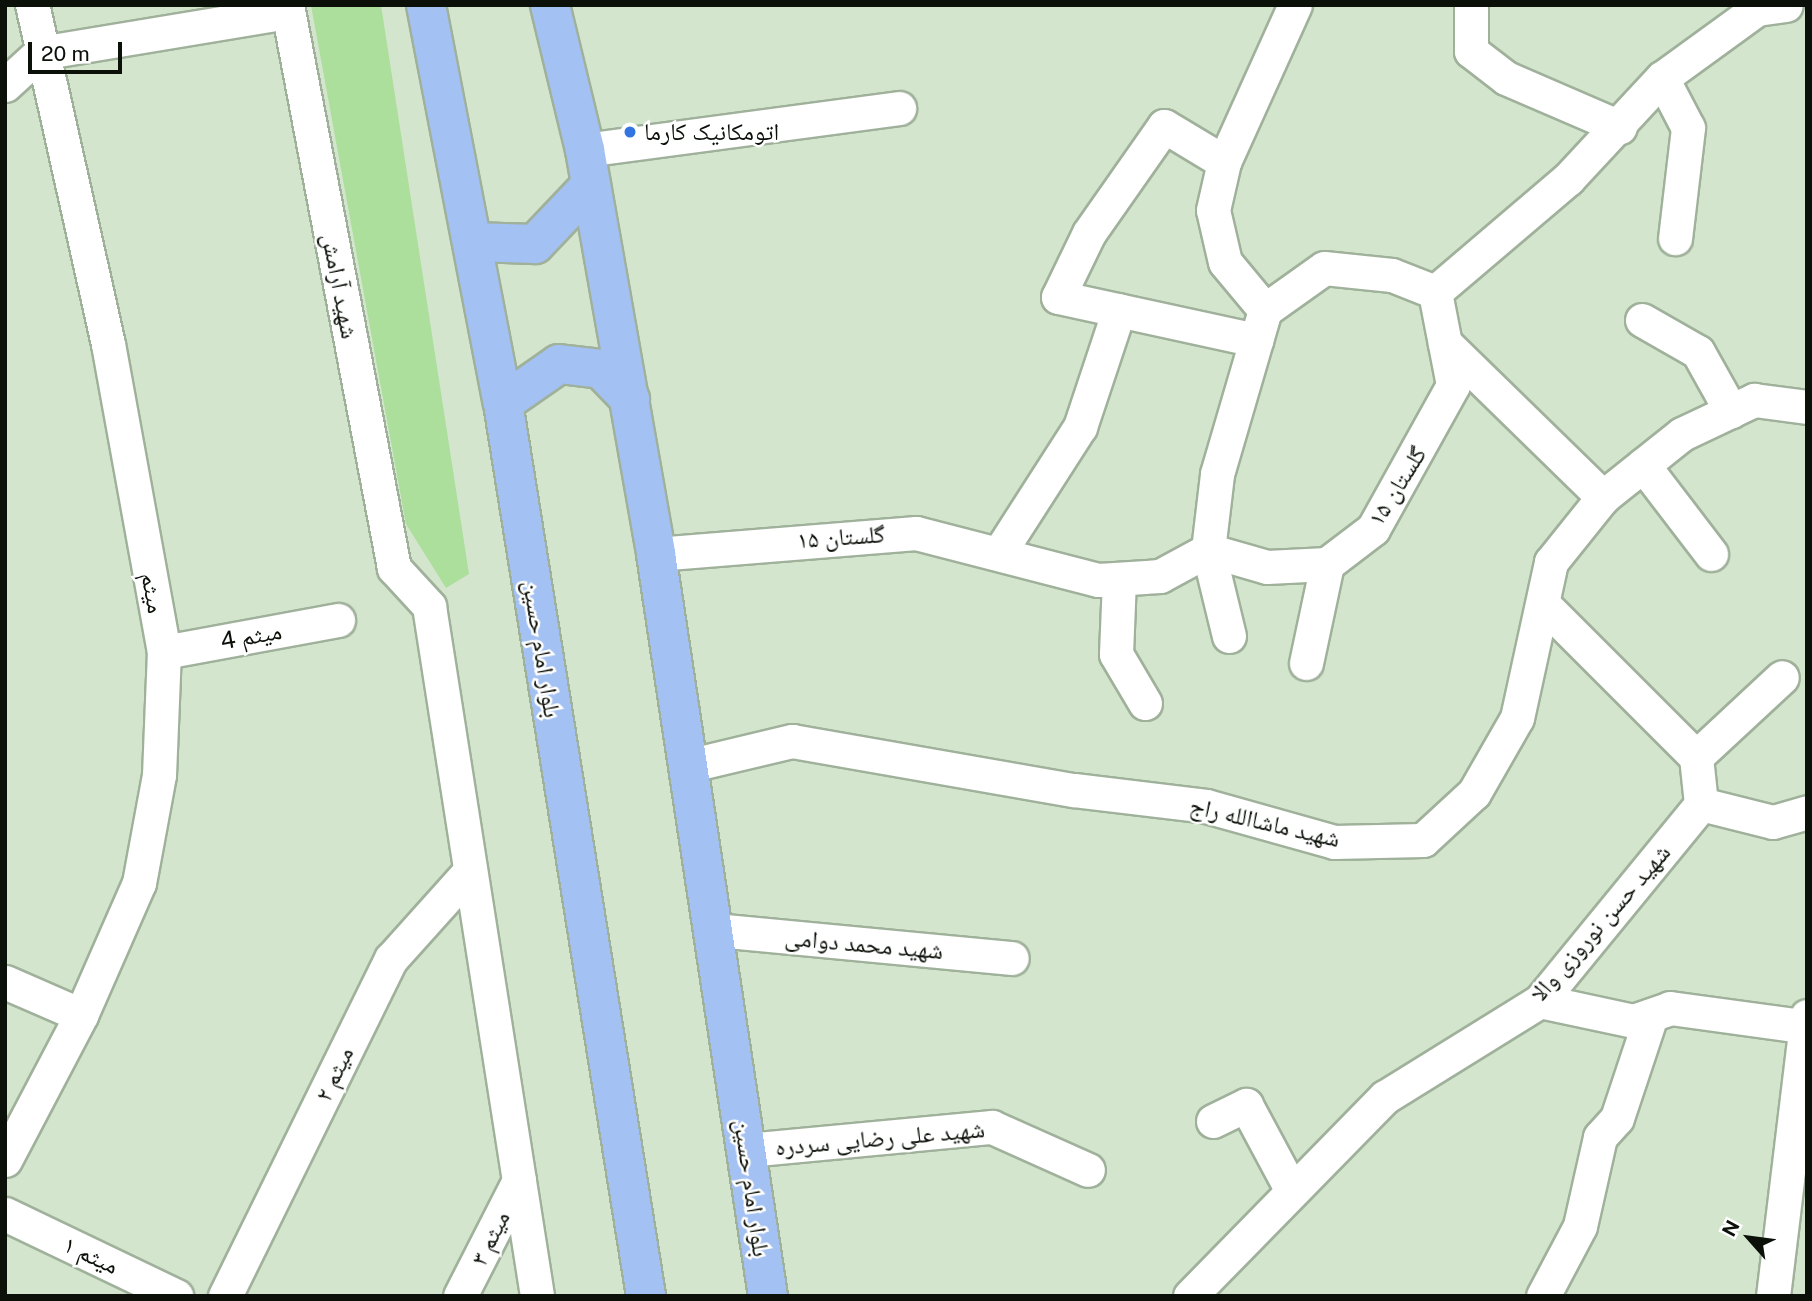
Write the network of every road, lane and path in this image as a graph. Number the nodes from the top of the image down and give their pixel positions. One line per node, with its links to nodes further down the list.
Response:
1 (32, 5): 8 (street, میثم)
2 (426, 5): 16 (main road, بلوار امام حسین)
3 (1295, 5): 13 (street)
4 (1471, 5): 12 (street)
5 (1786, 5): 9 (street)
6 (552, 6): 14 (main road, بلوار امام حسین)
7 (288, 9): 8 (street); 45 (street, شهید آرامش)
8 (40, 53): 10 (street); 37 (street, میثم)
9 (1662, 78): 12 (street); 15 (street)
10 (5, 85)
11 (899, 108): 14 (street)
12 (1620, 127): 17 (street)
13 (1224, 162): 18 (street); 20 (street)
14 (588, 168): 16 (main road); 22 (main road, بلوار امام حسین)
15 (1675, 238)
16 (472, 242): 23 (main road, بلوار امام حسین)
17 (1435, 292): 20 (street); 21 (street, گلستان ۱۵)
18 (1119, 310): 20 (street); 29 (street)
19 (1642, 320): 25 (street)
20 (1260, 325): 28 (street)
21 (1445, 343): 27 (street); 32 (street, گلستان ۱۵)
22 (629, 398): 23 (main road); 30 (main road, بلوار امام حسین)
23 (503, 403): 64 (main road, بلوار امام حسین)
24 (1807, 407): 25 (street, شهید ماشاالله راج)
25 (1731, 411): 26 (street, شهید ماشاالله راج)
26 (1643, 465): 27 (street, شهید ماشاالله راج); 31 (street)
27 (1603, 497): 34 (street, شهید ماشاالله راج)
28 (1209, 550): 32 (street); 33 (street, گلستان ۱۵); 36 (street)
29 (999, 553): 30 (street, گلستان ۱۵); 33 (street, گلستان ۱۵)
30 (656, 554): 42 (main road, بلوار امام حسین)
31 (1712, 554)
32 (1326, 564): 38 (street)
33 (1119, 579): 40 (street)
34 (1544, 605): 41 (street); 42 (street, شهید ماشاالله راج)
35 (338, 620): 37 (street, میثم 4)
36 (1229, 636)
37 (164, 652): 50 (street, میثم)
38 (1306, 663)
39 (1782, 677): 41 (street)
40 (1145, 704)
41 (1696, 757): 43 (street)
42 (691, 765): 46 (main road, بلوار امام حسین)
43 (1701, 804): 44 (street); 49 (street, شهید حسن نوروزی والا)
44 (1807, 812)
45 (470, 871): 57 (street); 61 (street, میثم ۲)
46 (715, 930): 47 (street, شهید محمد دوامی); 54 (main road, بلوار امام حسین)
47 (1012, 958)
48 (5, 982): 50 (street)
49 (1540, 1001): 51 (street); 58 (street, شهید حسن نوروزی والا)
50 (81, 1015): 55 (street, میثم)
51 (1651, 1016): 52 (street); 67 (street)
52 (1804, 1021): 68 (street)
53 (1213, 1121): 58 (street)
54 (747, 1150): 56 (street, شهید علی رضایی سردره); 65 (main road, بلوار امام حسین)
55 (5, 1160)
56 (1088, 1170)
57 (519, 1180): 62 (street, میثم ۳); 63 (street)
58 (1290, 1187): 66 (street, شهید حسن نوروزی والا)
59 (5, 1214): 60 (street, میثم ۱)
60 (176, 1296)
61 (225, 1296)
62 (460, 1296)
63 (537, 1296)
64 (646, 1296)
65 (768, 1296)
66 (1190, 1296)
67 (1543, 1296)
68 (1773, 1296)

